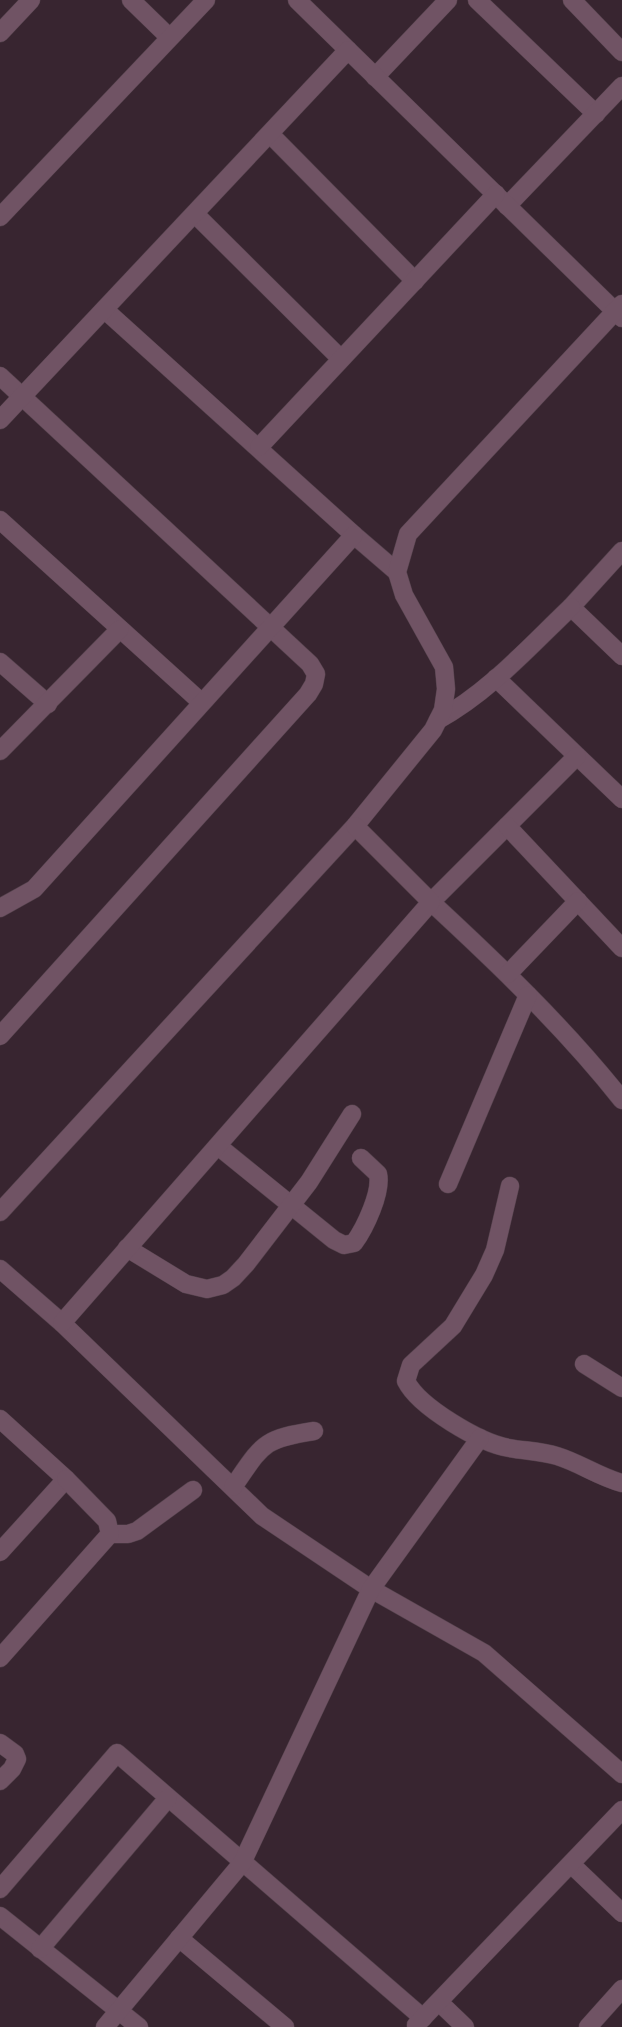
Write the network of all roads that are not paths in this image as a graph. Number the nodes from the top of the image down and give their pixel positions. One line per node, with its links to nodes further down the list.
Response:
1 (31, 0): 8 (street)
2 (131, 0): 9 (street)
3 (206, 0): 9 (street)
4 (297, 0): 10 (street)
5 (448, 0): 12 (street)
6 (477, 0): 14 (street)
7 (572, 0): 11 (street)
8 (0, 33)
9 (169, 37): 18 (street)
10 (348, 50): 12 (street); 15 (street)
11 (622, 52)
12 (375, 77): 16 (street)
13 (622, 86): 14 (street)
14 (596, 114): 16 (street)
15 (270, 134): 17 (street); 19 (street)
16 (501, 200): 19 (street); 21 (street)
17 (195, 214): 20 (street); 22 (street)
18 (0, 217)
19 (415, 281): 22 (street)
20 (105, 310): 24 (street); 26 (street)
21 (620, 311): 30 (street)
22 (341, 359): 26 (street)
23 (0, 376): 24 (street)
24 (23, 398): 25 (street); 32 (street)
25 (0, 420)
26 (259, 447): 28 (street)
27 (0, 520): 33 (street)
28 (354, 535): 30 (street); 32 (street)
29 (622, 551): 31 (street)
30 (397, 572): 39 (street)
31 (570, 607): 34 (street); 36 (street)
32 (270, 627): 37 (street); 51 (street)
33 (120, 629): 37 (street); 38 (street)
34 (622, 656)
35 (0, 662): 38 (street)
36 (496, 678): 39 (street); 41 (street)
37 (201, 702): 47 (street)
38 (48, 704): 40 (street)
39 (438, 720): 43 (street)
40 (0, 751)
41 (577, 755): 42 (street); 44 (street)
42 (622, 799)
43 (355, 826): 46 (street); 59 (street)
44 (508, 826): 45 (street); 46 (street)
45 (578, 901): 48 (street); 49 (street)
46 (431, 902): 49 (street); 54 (street)
47 (0, 908)
48 (622, 948)
49 (508, 974): 50 (street)
50 (528, 995): 52 (street); 56 (street)
51 (0, 1036)
52 (622, 1100)
53 (352, 1114): 58 (street)
54 (218, 1146): 58 (street); 60 (street)
55 (362, 1158): 58 (street)
56 (448, 1184)
57 (510, 1186): 67 (street)
58 (289, 1206): 60 (street)
59 (0, 1212)
60 (127, 1248): 62 (street)
61 (0, 1269): 62 (street)
62 (62, 1323): 70 (street)
63 (584, 1364): 64 (street)
64 (622, 1388)
65 (0, 1419): 68 (street)
66 (314, 1430): 70 (street)
67 (480, 1438): 69 (street); 74 (street)
68 (66, 1479): 72 (street); 73 (street)
69 (622, 1483)
70 (233, 1486): 74 (street)
71 (193, 1490): 72 (street)
72 (110, 1534): 75 (street)
73 (0, 1552)
74 (371, 1589): 77 (street); 81 (street)
75 (0, 1658)
76 (0, 1742): 78 (street)
77 (622, 1774)
78 (0, 1781)
79 (168, 1798): 81 (street); 83 (street); 87 (street)
80 (622, 1810): 82 (street)
81 (242, 1863): 86 (street); 91 (street)
82 (571, 1864): 84 (street); 89 (street)
83 (1, 1886)
84 (622, 1913)
85 (0, 1916): 87 (street)
86 (179, 1938): 90 (street); 94 (street)
87 (40, 1950): 90 (street)
88 (622, 1989): 96 (street)
89 (439, 2002): 91 (street); 95 (street)
90 (120, 2009): 92 (street); 93 (street)
91 (419, 2023)
92 (105, 2027)
93 (139, 2027)
94 (285, 2027)
95 (464, 2027)
96 (588, 2027)

